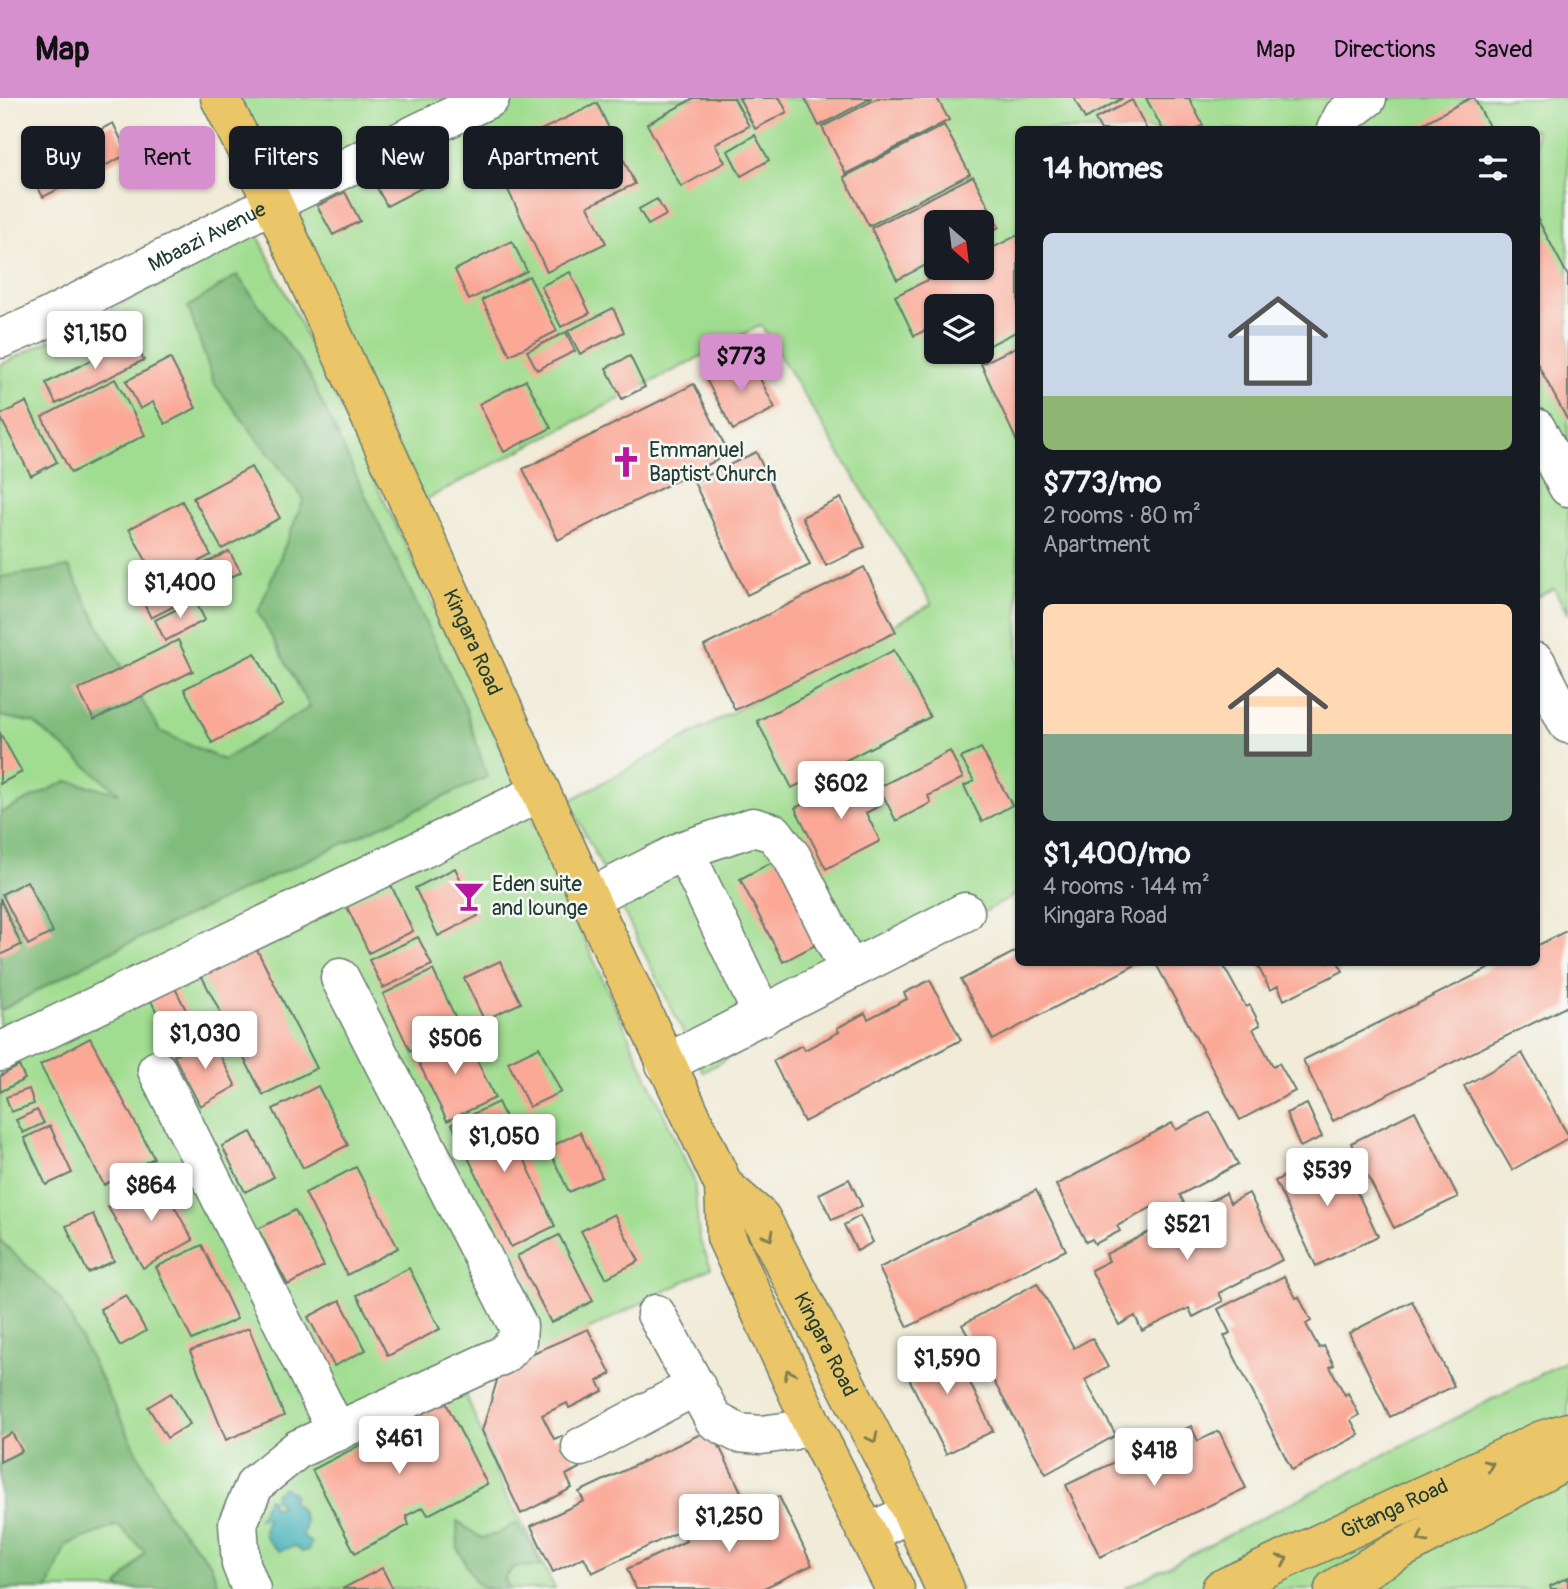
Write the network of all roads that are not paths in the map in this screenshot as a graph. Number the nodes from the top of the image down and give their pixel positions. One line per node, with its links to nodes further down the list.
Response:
1 (220, 98): 5 (main road, Kingara Road)
2 (490, 98): 5 (street, Mbaazi Avenue)
3 (1367, 98): 4 (street)
4 (1338, 126)
5 (273, 203): 6 (street, Mbaazi Avenue); 11 (main road, Kingara Road)
6 (0, 339)
7 (1540, 440): 8 (street)
8 (1568, 487)
9 (1540, 670): 10 (street)
10 (1568, 724)
11 (541, 792): 13 (main road, Kingara Road); 18 (street)
12 (684, 850): 13 (street); 15 (street); 17 (street)
13 (589, 898): 19 (main road, Kingara Road)
14 (965, 912): 15 (street)
15 (849, 970): 17 (street)
16 (340, 978): 25 (street)
17 (764, 1016): 19 (street)
18 (0, 1052)
19 (666, 1064): 21 (main road, Kingara Road)
20 (157, 1070): 25 (street)
21 (724, 1186): 24 (main road, Kingara Road, one-way to 21); 29 (main road, Kingara Road, one-way to 29)
22 (656, 1314): 23 (street)
23 (696, 1386): 24 (street); 27 (street)
24 (812, 1424): 30 (main road, Kingara Road)
25 (337, 1432): 32 (street)
26 (1568, 1432): 34 (main road, Gitanga Road, one-way to 26)
27 (581, 1447)
28 (1568, 1459): 35 (main road, Gitanga Road, one-way to 35)
29 (912, 1513): 30 (street); 33 (main road, Kingara Road)
30 (867, 1533): 31 (main road, Kingara Road)
31 (888, 1587)
32 (251, 1589)
33 (945, 1589)
34 (1221, 1589)
35 (1334, 1589)

